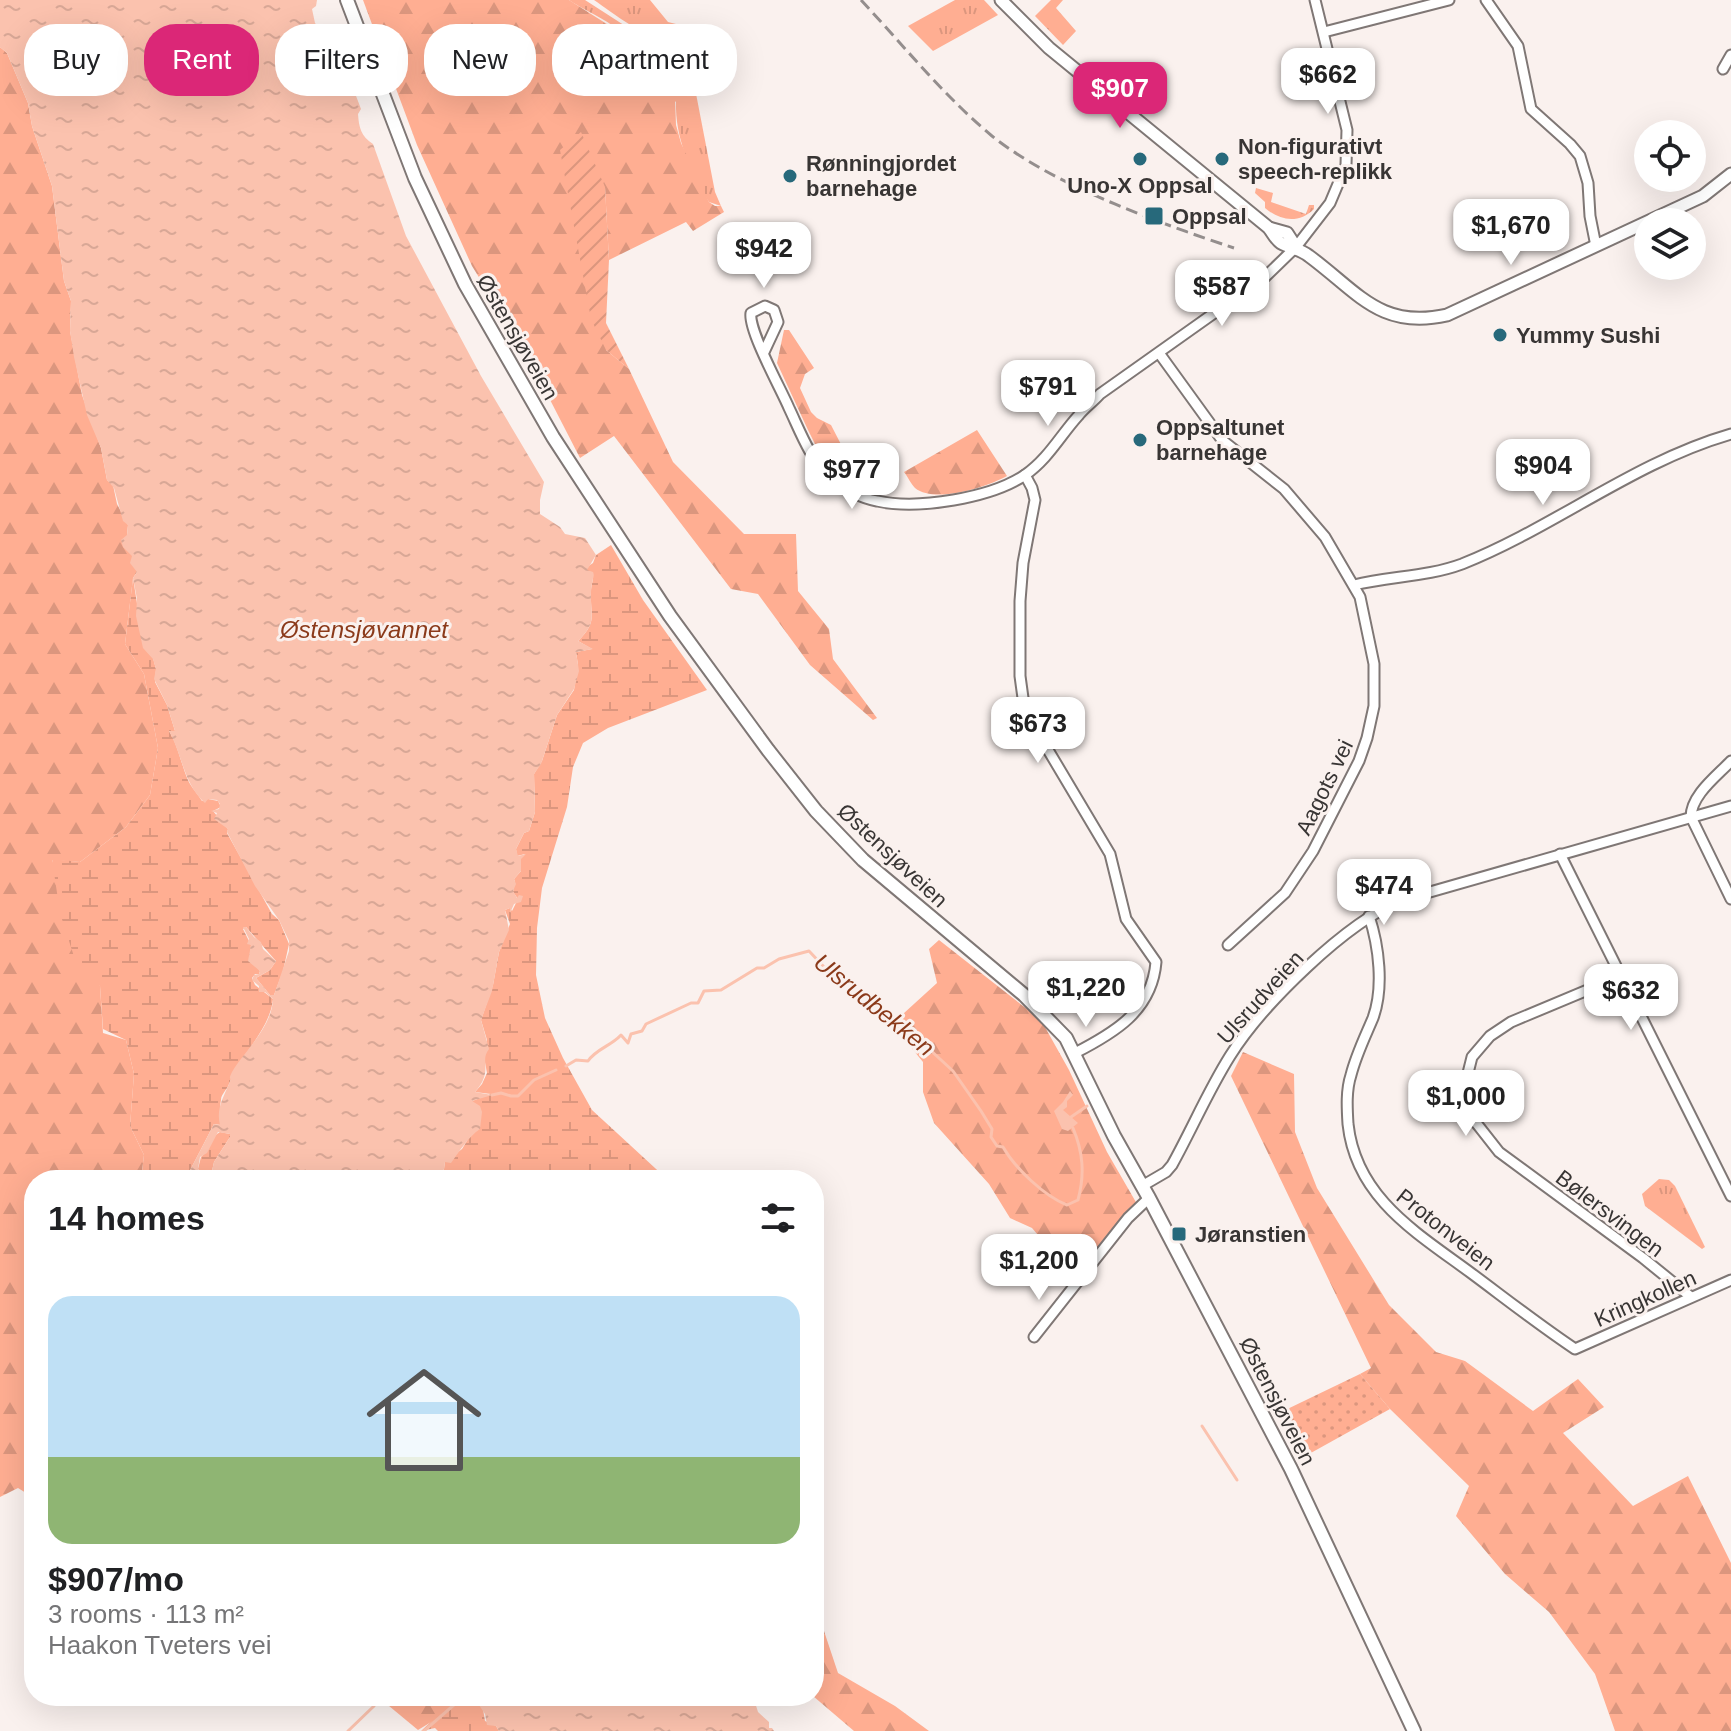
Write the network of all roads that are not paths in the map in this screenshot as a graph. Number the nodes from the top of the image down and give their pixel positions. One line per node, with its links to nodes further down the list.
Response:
1 (347, 0): 25 (main road, Østensjøveien)
2 (1001, 0): 11 (street)
3 (1315, 0): 6 (street)
4 (1449, 0): 6 (street)
5 (1486, 0): 10 (street)
6 (1324, 32): 11 (street)
7 (1731, 55): 8 (street)
8 (1723, 69)
9 (1731, 174): 10 (street)
10 (1596, 246): 11 (street)
11 (1296, 247): 13 (street)
12 (764, 352): 12 (street); 15 (street)
13 (1159, 353): 15 (street); 16 (street, Aagots vei)
14 (1731, 434): 16 (street)
15 (1025, 475): 25 (street)
16 (1354, 585): 23 (street, Aagots vei)
17 (1731, 761): 19 (street)
18 (1731, 806): 19 (street, Ulsrudveien)
19 (1691, 817): 20 (street, Ulsrudveien); 21 (street)
20 (1560, 854): 22 (street, Ulsrudveien); 24 (street)
21 (1731, 899)
22 (1369, 916): 26 (street, Ulsrudveien); 31 (street, Protonveien)
23 (1228, 945)
24 (1621, 976): 27 (street); 29 (street, Bølersvingen)
25 (1075, 1053): 26 (main road, Østensjøveien)
26 (1146, 1192): 30 (street, Ulsrudveien); 32 (main road, Østensjøveien)
27 (1731, 1196)
28 (1731, 1280): 29 (street, Kringkollen)
29 (1691, 1297): 31 (street, Kringkollen)
30 (1034, 1337)
31 (1575, 1349)
32 (1414, 1731)

